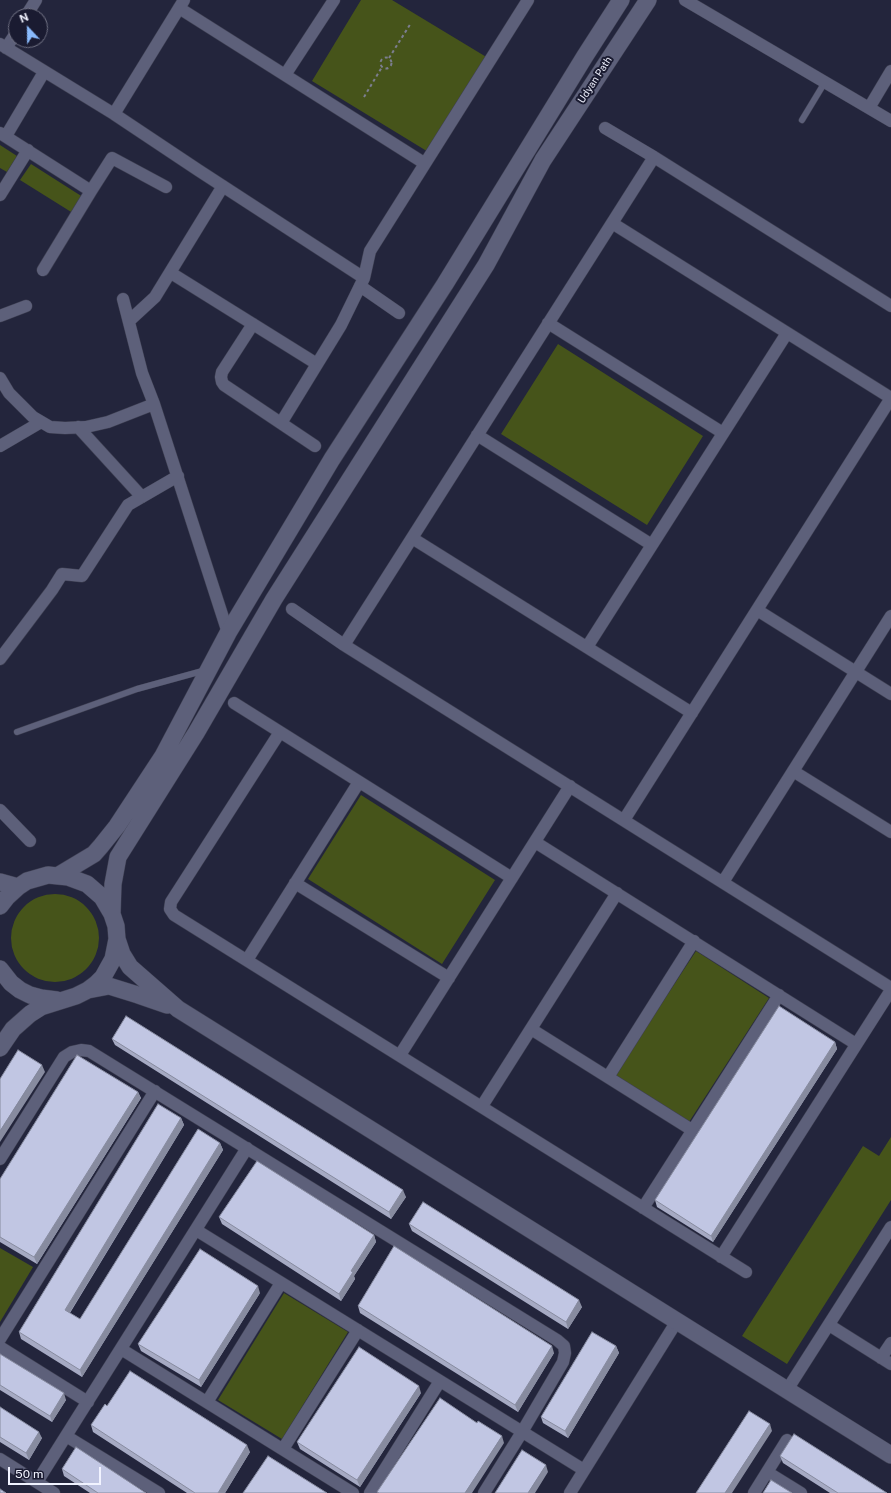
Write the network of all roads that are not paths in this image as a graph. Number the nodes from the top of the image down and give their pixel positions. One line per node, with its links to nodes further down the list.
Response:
1 (334, 0): 10 (street)
2 (621, 0): 56 (main road, Udyan Path)
3 (648, 0): 83 (main road, Udyan Path)
4 (685, 0): 11 (street)
5 (522, 2): 20 (street)
6 (181, 4): 10 (street); 13 (street)
7 (3, 46): 9 (street)
8 (891, 71): 12 (street)
9 (44, 72): 13 (street); 17 (street)
10 (286, 75): 20 (street)
11 (825, 82): 12 (street); 14 (lane)
12 (869, 108): 15 (street)
13 (114, 114): 21 (street)
14 (802, 120)
15 (891, 121)
16 (605, 128): 19 (street)
17 (3, 135): 18 (street)
18 (28, 150): 23 (street); 24 (street)
19 (654, 157): 25 (street); 31 (street)
20 (424, 163): 28 (street)
21 (223, 186): 27 (street); 28 (street)
22 (166, 187): 23 (street)
23 (91, 191): 26 (street)
24 (0, 195)
25 (612, 223): 35 (street); 37 (street)
26 (43, 270)
27 (171, 273): 34 (street); 36 (street)
28 (362, 282): 32 (street); 38 (street)
29 (123, 299): 34 (street)
30 (26, 306): 33 (street)
31 (891, 306)
32 (399, 313)
33 (0, 316)
34 (129, 322): 41 (street)
35 (548, 323): 45 (street); 46 (street)
36 (253, 324): 38 (street); 43 (street)
37 (787, 333): 40 (street); 45 (street)
38 (317, 364): 43 (street)
39 (0, 378): 42 (street)
40 (891, 398): 54 (street)
41 (154, 404): 44 (street); 49 (street)
42 (41, 422): 44 (street); 47 (street)
43 (281, 423): 48 (street)
44 (78, 427): 50 (street)
45 (723, 433): 52 (street)
46 (477, 435): 51 (street); 52 (street)
47 (0, 446)
48 (315, 446)
49 (178, 476): 50 (street); 56 (street)
50 (142, 497): 59 (street)
51 (412, 538): 57 (street); 58 (street)
52 (652, 545): 58 (street)
53 (292, 609): 57 (street)
54 (757, 610): 61 (street); 64 (street)
55 (891, 616): 61 (street)
56 (228, 633): 60 (main road, Udyan Path)
57 (344, 645): 69 (street)
58 (587, 647): 64 (street)
59 (0, 659)
60 (209, 668): 65 (lane); 75 (main road, Udyan Path)
61 (856, 672): 62 (street); 67 (street)
62 (891, 694)
63 (234, 703): 66 (street)
64 (692, 713): 71 (street)
65 (17, 732)
66 (280, 732): 68 (street); 86 (street)
67 (793, 771): 72 (street); 78 (street)
68 (359, 782): 76 (street); 79 (street)
69 (570, 786): 71 (street); 74 (street)
70 (0, 810): 73 (street)
71 (624, 820): 78 (street)
72 (891, 832)
73 (30, 841)
74 (535, 842): 76 (street); 81 (street)
75 (59, 875): 80 (main road); 83 (main road)
76 (512, 878): 88 (street)
77 (0, 882): 80 (main road)
78 (722, 882): 89 (street)
79 (295, 883): 86 (street); 88 (street)
80 (18, 887): 82 (main road)
81 (617, 893): 85 (street); 94 (street)
82 (0, 906)
83 (112, 914): 84 (main road)
84 (117, 939): 90 (main road); 93 (main road)
85 (694, 941): 91 (street); 98 (street)
86 (247, 960): 97 (street)
87 (0, 969): 92 (main road)
88 (449, 978): 97 (street)
89 (891, 989): 95 (street)
90 (88, 990): 92 (main road); 93 (main road)
91 (779, 994): 95 (street); 101 (street)
92 (63, 999): 96 (main road)
93 (178, 1009): 110 (main road)
94 (531, 1029): 98 (street); 100 (street)
95 (856, 1044): 107 (street)
96 (0, 1048)
97 (400, 1055): 100 (street)
98 (608, 1077): 101 (street)
99 (155, 1091): 102 (street); 103 (street); 113 (street)
100 (482, 1106): 104 (street)
101 (692, 1130): 104 (street)
102 (247, 1148): 106 (street); 122 (street)
103 (0, 1159)
104 (643, 1208): 107 (street)
105 (891, 1226): 111 (street)
106 (196, 1230): 109 (street); 116 (street)
107 (721, 1257): 108 (street)
108 (746, 1272)
109 (281, 1283): 112 (street); 121 (street)
110 (677, 1322): 119 (main road); 128 (street)
111 (829, 1325): 117 (street); 119 (street)
112 (358, 1330): 118 (street); 125 (street)
113 (0, 1338)
114 (891, 1343): 117 (street)
115 (0, 1347): 120 (street)
116 (121, 1349): 120 (street); 121 (street)
117 (886, 1361)
118 (440, 1381): 122 (street); 134 (street)
119 (787, 1390): 126 (main road)
120 (88, 1402): 123 (street)
121 (206, 1402): 125 (street)
122 (522, 1432): 128 (street); 135 (street)
123 (66, 1436): 130 (street); 132 (street)
124 (787, 1440): 129 (street)
125 (283, 1449): 133 (street)
126 (891, 1455)
127 (0, 1459): 130 (street)
128 (584, 1470): 136 (street)
129 (767, 1472): 137 (street); 138 (street)
130 (37, 1482): 131 (street)
131 (54, 1493)
132 (159, 1493)
133 (353, 1493)
134 (370, 1493)
135 (484, 1493)
136 (570, 1493)
137 (754, 1493)
138 (801, 1493)

